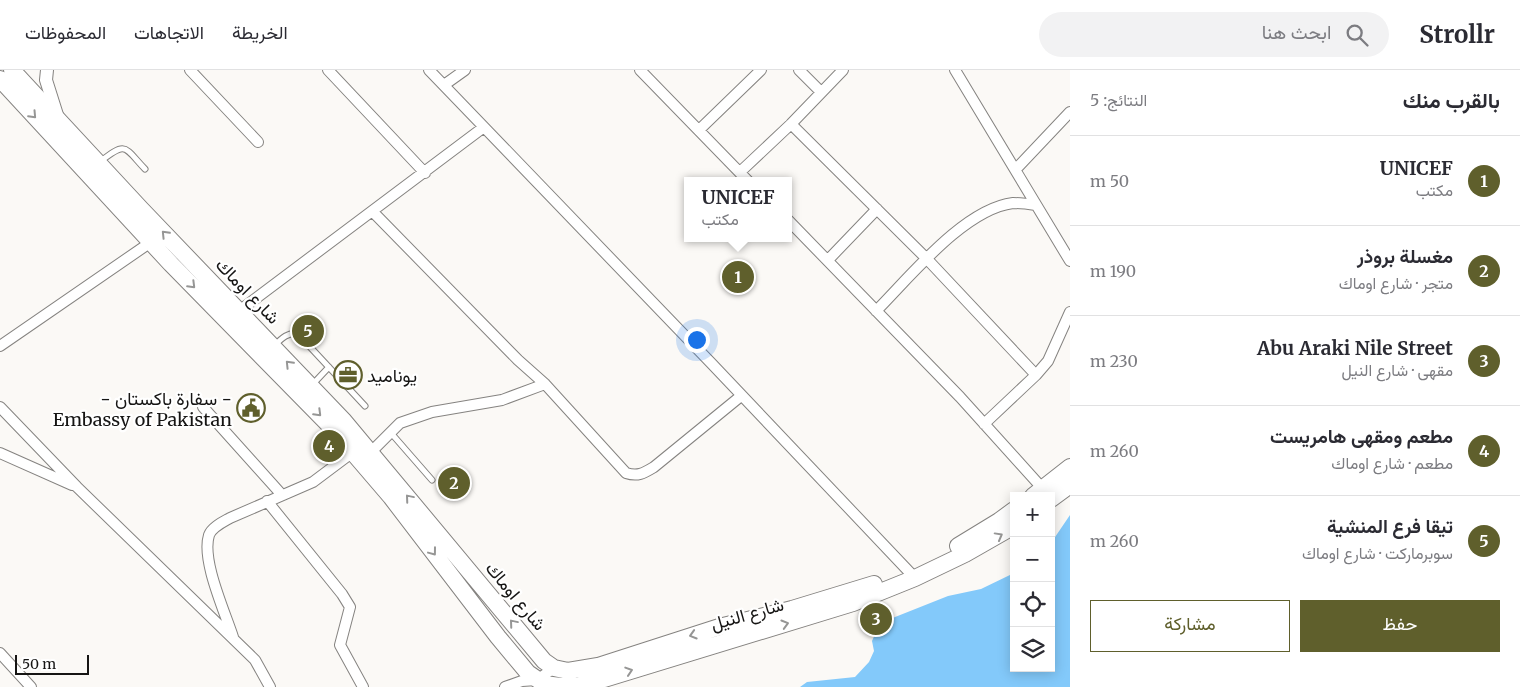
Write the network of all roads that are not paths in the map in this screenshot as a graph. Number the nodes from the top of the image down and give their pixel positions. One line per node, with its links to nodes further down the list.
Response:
1 (12, 70): 16 (main road, شارع اوماك)
2 (47, 70): 16 (street)
3 (190, 70): 20 (street)
4 (328, 70): 25 (street)
5 (428, 70): 13 (street)
6 (465, 70): 13 (street)
7 (640, 70): 19 (street)
8 (762, 70): 19 (street)
9 (799, 70): 14 (street)
10 (843, 70): 14 (street)
11 (955, 70): 23 (street)
12 (0, 79): 31 (main road, شارع اوماك, one-way to 31)
13 (444, 85): 18 (street)
14 (821, 92): 17 (street)
15 (1070, 112): 23 (street)
16 (59, 119): 21 (main road, شارع اوماك)
17 (791, 124): 24 (street); 28 (street)
18 (484, 127): 25 (street); 46 (street)
19 (699, 130): 24 (street)
20 (258, 142)
21 (98, 163): 22 (lane); 32 (main road, شارع اوماك, one-way to 21)
22 (145, 169)
23 (1016, 169): 27 (street)
24 (740, 172): 26 (street)
25 (425, 173): 29 (street)
26 (744, 177)
27 (1036, 205): 33 (street); 35 (street)
28 (877, 209): 33 (street); 34 (street)
29 (372, 212): 37 (street); 44 (street)
30 (792, 224): 34 (street)
31 (151, 242): 36 (main road, شارع اوماك); 40 (street)
32 (183, 252): 36 (main road); 37 (main road, شارع اوماك)
33 (927, 259): 38 (street); 43 (street)
34 (828, 260): 38 (street)
35 (1070, 261)
36 (171, 264): 52 (main road, شارع اوماك, one-way to 52)
37 (239, 311): 41 (main road, شارع اوماك)
38 (876, 311): 50 (street)
39 (1070, 312): 43 (street)
40 (0, 346)
41 (273, 347): 42 (lane); 45 (main road, شارع اوماك, one-way to 41)
42 (329, 367): 45 (lane); 47 (lane)
43 (1036, 375): 50 (street)
44 (545, 384): 46 (street); 51 (street)
45 (311, 386): 53 (main road, شارع اوماك)
46 (741, 396): 66 (street)
47 (365, 406)
48 (0, 407): 58 (street)
49 (204, 407): 62 (street)
50 (984, 424): 59 (street)
51 (390, 432): 53 (street); 56 (lane)
52 (353, 452): 62 (street); 70 (main road, شارع اوماك, one-way to 70)
53 (371, 452): 69 (main road, شارع اوماك, one-way to 53)
54 (0, 454): 58 (street)
55 (1070, 467): 60 (main road)
56 (432, 480)
57 (1070, 485): 61 (main road)
58 (77, 487): 67 (street)
59 (1040, 492)
60 (1045, 492)
61 (1050, 492)
62 (282, 495): 63 (street)
63 (267, 502): 67 (street); 73 (street)
64 (1010, 513): 66 (main road, شارع النيل)
65 (1010, 528): 66 (main road, شارع النيل, one-way to 65)
66 (912, 574): 69 (main road, شارع النيل, one-way to 69); 70 (main road, شارع النيل, one-way to 66)
67 (234, 640): 72 (street)
68 (0, 653): 71 (street)
69 (549, 664): 70 (street)
70 (537, 680): 74 (street)
71 (31, 687)
72 (270, 687)
73 (363, 687)
74 (505, 687)

